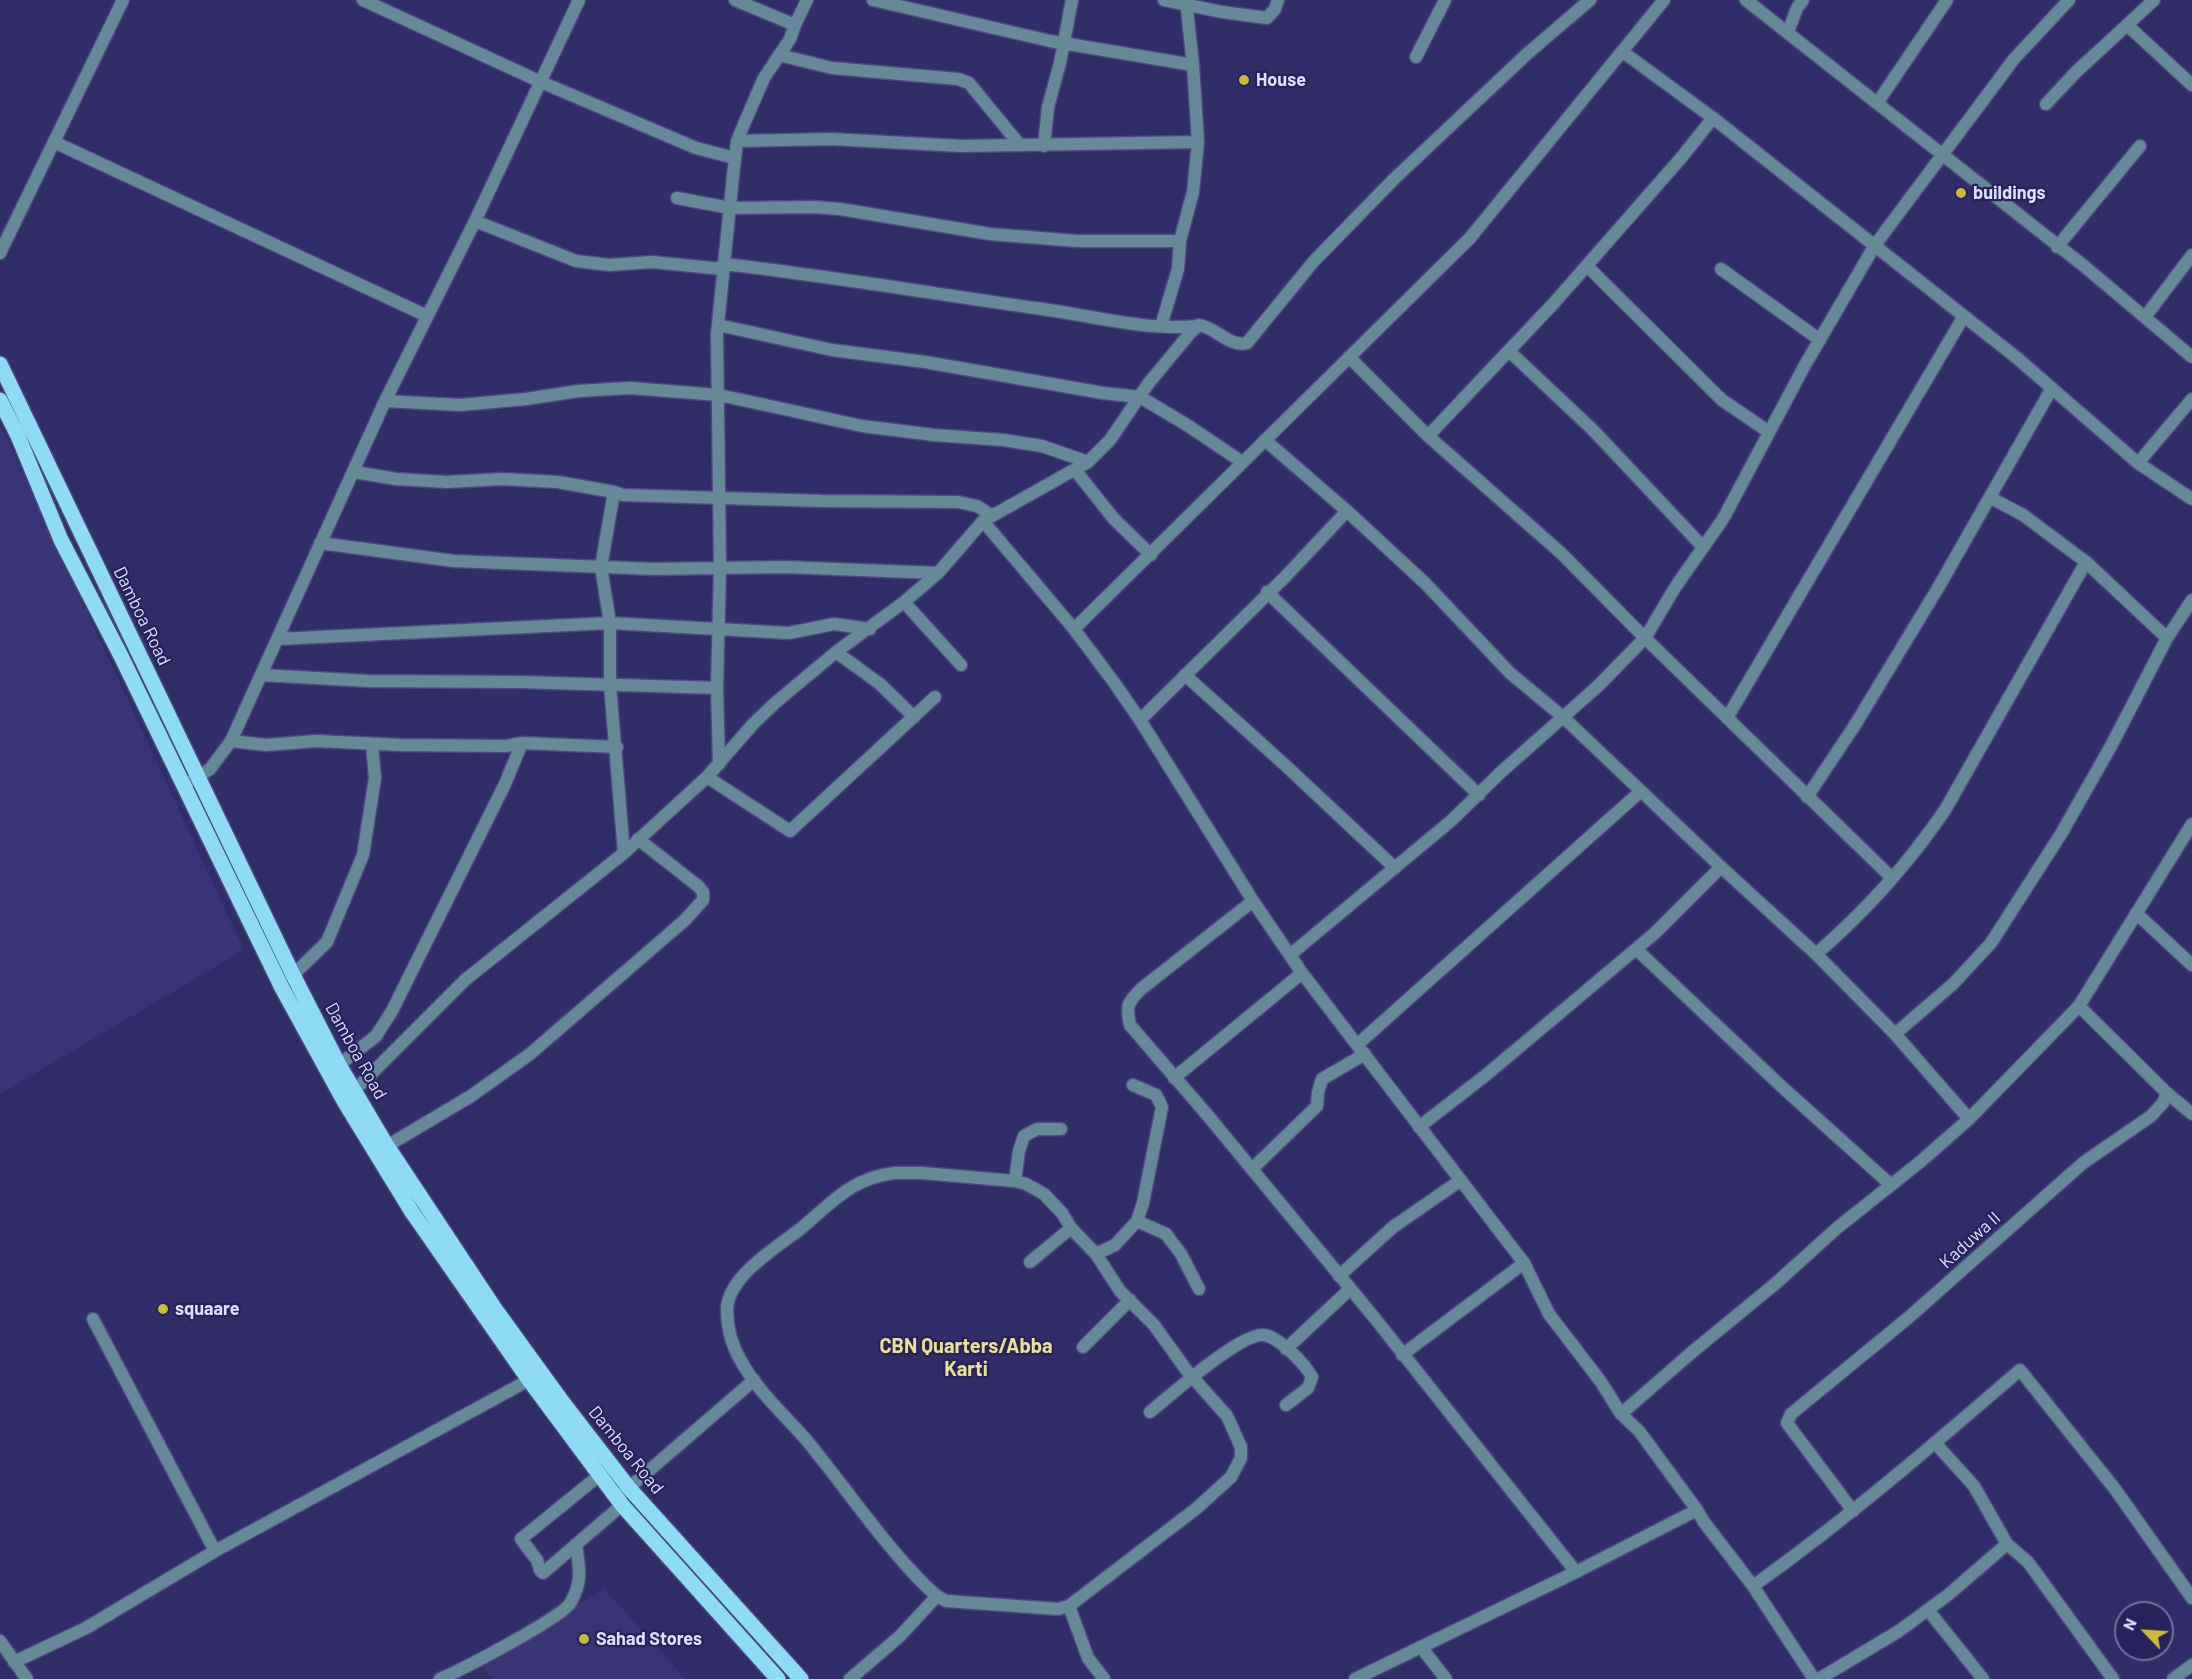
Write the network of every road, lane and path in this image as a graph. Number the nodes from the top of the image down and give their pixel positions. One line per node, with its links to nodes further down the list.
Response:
1 (123, 0): 33 (street)
2 (363, 0): 27 (street)
3 (579, 0): 27 (street)
4 (735, 0): 19 (street)
5 (807, 0): 19 (street)
6 (873, 0): 22 (street)
7 (1072, 0): 22 (street)
8 (1164, 0): 18 (street)
9 (1278, 0): 18 (street)
10 (1445, 0): 25 (street)
11 (1590, 0): 56 (street)
12 (1664, 0): 23 (street)
13 (1746, 0): 21 (street)
14 (1803, 0): 21 (street)
15 (1947, 0): 29 (street)
16 (2069, 0): 38 (street)
17 (2154, 0): 20 (street)
18 (1186, 2): 26 (street)
19 (795, 25): 24 (street)
20 (2127, 25): 28 (street); 30 (street)
21 (1788, 32): 29 (street)
22 (1063, 43): 26 (street); 36 (street)
23 (1623, 52): 31 (street); 59 (street)
24 (779, 55): 32 (street); 35 (street)
25 (1416, 57)
26 (1193, 65): 34 (street)
27 (541, 82): 39 (street); 42 (street)
28 (2192, 85)
29 (1878, 102): 38 (street)
30 (2046, 104)
31 (1713, 118): 44 (street); 49 (street)
32 (737, 141): 35 (street); 39 (street)
33 (54, 142): 46 (street); 51 (street)
34 (1198, 142): 36 (street); 43 (street)
35 (1019, 144): 36 (street)
36 (1044, 146)
37 (2140, 146): 45 (street)
38 (1942, 155): 44 (street); 45 (street)
39 (735, 158): 41 (street)
40 (677, 198): 41 (street)
41 (730, 208): 43 (street); 48 (street)
42 (475, 221): 48 (street); 51 (street)
43 (1180, 241): 55 (street)
44 (1875, 245): 52 (street); 57 (street)
45 (2057, 247): 53 (street)
46 (0, 253)
47 (2192, 255): 53 (street)
48 (723, 266): 54 (street); 55 (street)
49 (1587, 266): 58 (street); 69 (street)
50 (1721, 269): 57 (street)
51 (427, 316): 67 (street)
52 (1964, 316): 62 (street); 111 (street)
53 (2145, 317): 60 (street)
54 (718, 325): 63 (street); 64 (street)
55 (1161, 326): 56 (street)
56 (1199, 326): 64 (street)
57 (1820, 340): 69 (street)
58 (1510, 351): 70 (street); 84 (street)
59 (1349, 357): 70 (street); 71 (street)
60 (2192, 357)
61 (0, 364): 68 (main road, Damboa Road)
62 (2052, 388): 74 (street); 79 (street)
63 (719, 395): 67 (street); 72 (street); 78 (street)
64 (1140, 397): 72 (street); 73 (street)
65 (2192, 399): 74 (street)
66 (0, 400): 68 (main road, Damboa Road)
67 (385, 401): 76 (street)
68 (24, 432): 100 (main road, Damboa Road); 102 (main road, Damboa Road)
69 (1769, 432): 84 (street)
70 (1428, 436): 97 (street)
71 (1265, 440): 73 (street); 81 (street)
72 (1088, 462): 75 (street)
73 (1242, 462): 85 (street)
74 (2138, 463): 80 (street)
75 (1075, 470): 82 (street); 85 (street)
76 (354, 472): 77 (street); 83 (street)
77 (614, 492): 78 (street); 87 (street)
78 (720, 498): 82 (street); 88 (street)
79 (1991, 498): 86 (street); 123 (street)
80 (2192, 499)
81 (1347, 511): 90 (street); 110 (street)
82 (987, 518): 89 (street); 95 (street)
83 (320, 543): 87 (street); 99 (street)
84 (1703, 547): 97 (street)
85 (1150, 555): 95 (street)
86 (2086, 562): 98 (street); 129 (street)
87 (601, 567): 88 (street); 93 (street)
88 (720, 567): 89 (street); 96 (street)
89 (938, 573): 92 (street)
90 (1267, 592): 105 (street); 122 (street)
91 (2192, 600): 98 (street)
92 (904, 602): 94 (street); 103 (street)
93 (610, 623): 96 (street); 99 (street); 106 (street)
94 (870, 629): 96 (street); 101 (street)
95 (1074, 629): 112 (street)
96 (718, 630): 107 (street)
97 (1645, 638): 110 (street); 111 (street)
98 (2168, 638): 139 (street)
99 (278, 639): 104 (street)
100 (136, 646): 102 (main road); 118 (main road, Damboa Road)
101 (836, 652): 109 (street); 117 (street)
102 (121, 656): 120 (main road, Damboa Road)
103 (961, 665)
104 (261, 675): 106 (street); 113 (street)
105 (1185, 675): 112 (street); 128 (street)
106 (610, 685): 107 (street); 116 (street)
107 (717, 688): 117 (street)
108 (935, 697): 109 (street)
109 (914, 717): 119 (street)
110 (1563, 717): 121 (street); 122 (street)
111 (1727, 718): 123 (street)
112 (1140, 720): 130 (street)
113 (231, 741): 115 (street); 118 (street)
114 (522, 743): 115 (street); 116 (street); 141 (street)
115 (372, 744): 137 (street)
116 (617, 747): 126 (street)
117 (719, 764): 119 (street)
118 (197, 776): 120 (street); 137 (main road, Damboa Road)
119 (707, 777): 125 (street)
120 (183, 786): 169 (main road, Damboa Road)
121 (1641, 791): 127 (street); 140 (street)
122 (1479, 795): 128 (street)
123 (1807, 797): 129 (street)
124 (2192, 825): 131 (street)
125 (638, 839): 126 (street); 150 (street)
126 (624, 853): 144 (street)
127 (1720, 867): 132 (street); 133 (street)
128 (1395, 868): 134 (street)
129 (1892, 878): 133 (street)
130 (1253, 901): 134 (street); 142 (street)
131 (2136, 913): 135 (street); 138 (street)
132 (1636, 948): 148 (street); 154 (street)
133 (1816, 954): 139 (street)
134 (1290, 955): 136 (street)
135 (2192, 965)
136 (1302, 973): 140 (street); 142 (street)
137 (293, 975): 141 (main road, Damboa Road)
138 (2079, 1006): 145 (street); 147 (street)
139 (1895, 1034): 147 (street)
140 (1361, 1049): 148 (street); 151 (street)
141 (339, 1065): 144 (main road, Damboa Road)
142 (1174, 1078): 151 (street)
143 (1133, 1085): 155 (street)
144 (354, 1091): 150 (main road, Damboa Road)
145 (2167, 1093): 146 (street); 178 (street, Kaduwa II)
146 (2192, 1113)
147 (1969, 1119): 154 (street)
148 (1419, 1127): 152 (street)
149 (1061, 1129): 153 (street)
150 (387, 1146): 176 (main road, Damboa Road)
151 (1252, 1169): 160 (street)
152 (1461, 1180): 159 (street); 160 (street)
153 (1016, 1181): 156 (street); 170 (street)
154 (1891, 1185): 173 (street)
155 (1137, 1221): 157 (street); 161 (street)
156 (1071, 1228): 157 (street); 158 (street)
157 (1096, 1254): 163 (street)
158 (1030, 1262)
159 (1524, 1263): 167 (street); 173 (street)
160 (1339, 1276): 162 (street)
161 (1199, 1289)
162 (1350, 1289): 166 (street); 167 (street)
163 (1130, 1300): 165 (street); 168 (street)
164 (93, 1319): 181 (street)
165 (1083, 1347)
166 (1286, 1349): 168 (street); 171 (street)
167 (1402, 1355): 182 (street)
168 (1193, 1378): 172 (street); 186 (street)
169 (529, 1380): 175 (main road, Damboa Road); 181 (street)
170 (754, 1380): 176 (street); 184 (street)
171 (1286, 1406)
172 (1150, 1412)
173 (1622, 1414): 177 (street)
174 (1936, 1444): 178 (street); 180 (street); 185 (street)
175 (601, 1474): 176 (main road, Damboa Road); 179 (street)
176 (623, 1497): 179 (street); 194 (main road, Damboa Road); 195 (main road, Damboa Road)
177 (1697, 1510): 182 (street); 183 (street)
178 (1853, 1511): 183 (street)
179 (576, 1544): 193 (street)
180 (2007, 1544): 187 (street); 203 (street)
181 (215, 1551): 190 (street)
182 (1576, 1572): 189 (street)
183 (1754, 1586): 200 (street)
184 (937, 1596): 186 (street); 196 (street)
185 (2192, 1598)
186 (1069, 1606): 197 (street)
187 (1928, 1610): 201 (street); 202 (street)
188 (0, 1641): 190 (street)
189 (1421, 1647): 198 (street); 199 (street)
190 (15, 1662): 192 (street)
191 (2192, 1665): 204 (street)
192 (27, 1679)
193 (440, 1679)
194 (778, 1679)
195 (801, 1679)
196 (850, 1679)
197 (1104, 1679)
198 (1355, 1679)
199 (1446, 1679)
200 (1814, 1679)
201 (1819, 1679)
202 (1983, 1679)
203 (2113, 1679)
204 (2173, 1679)

